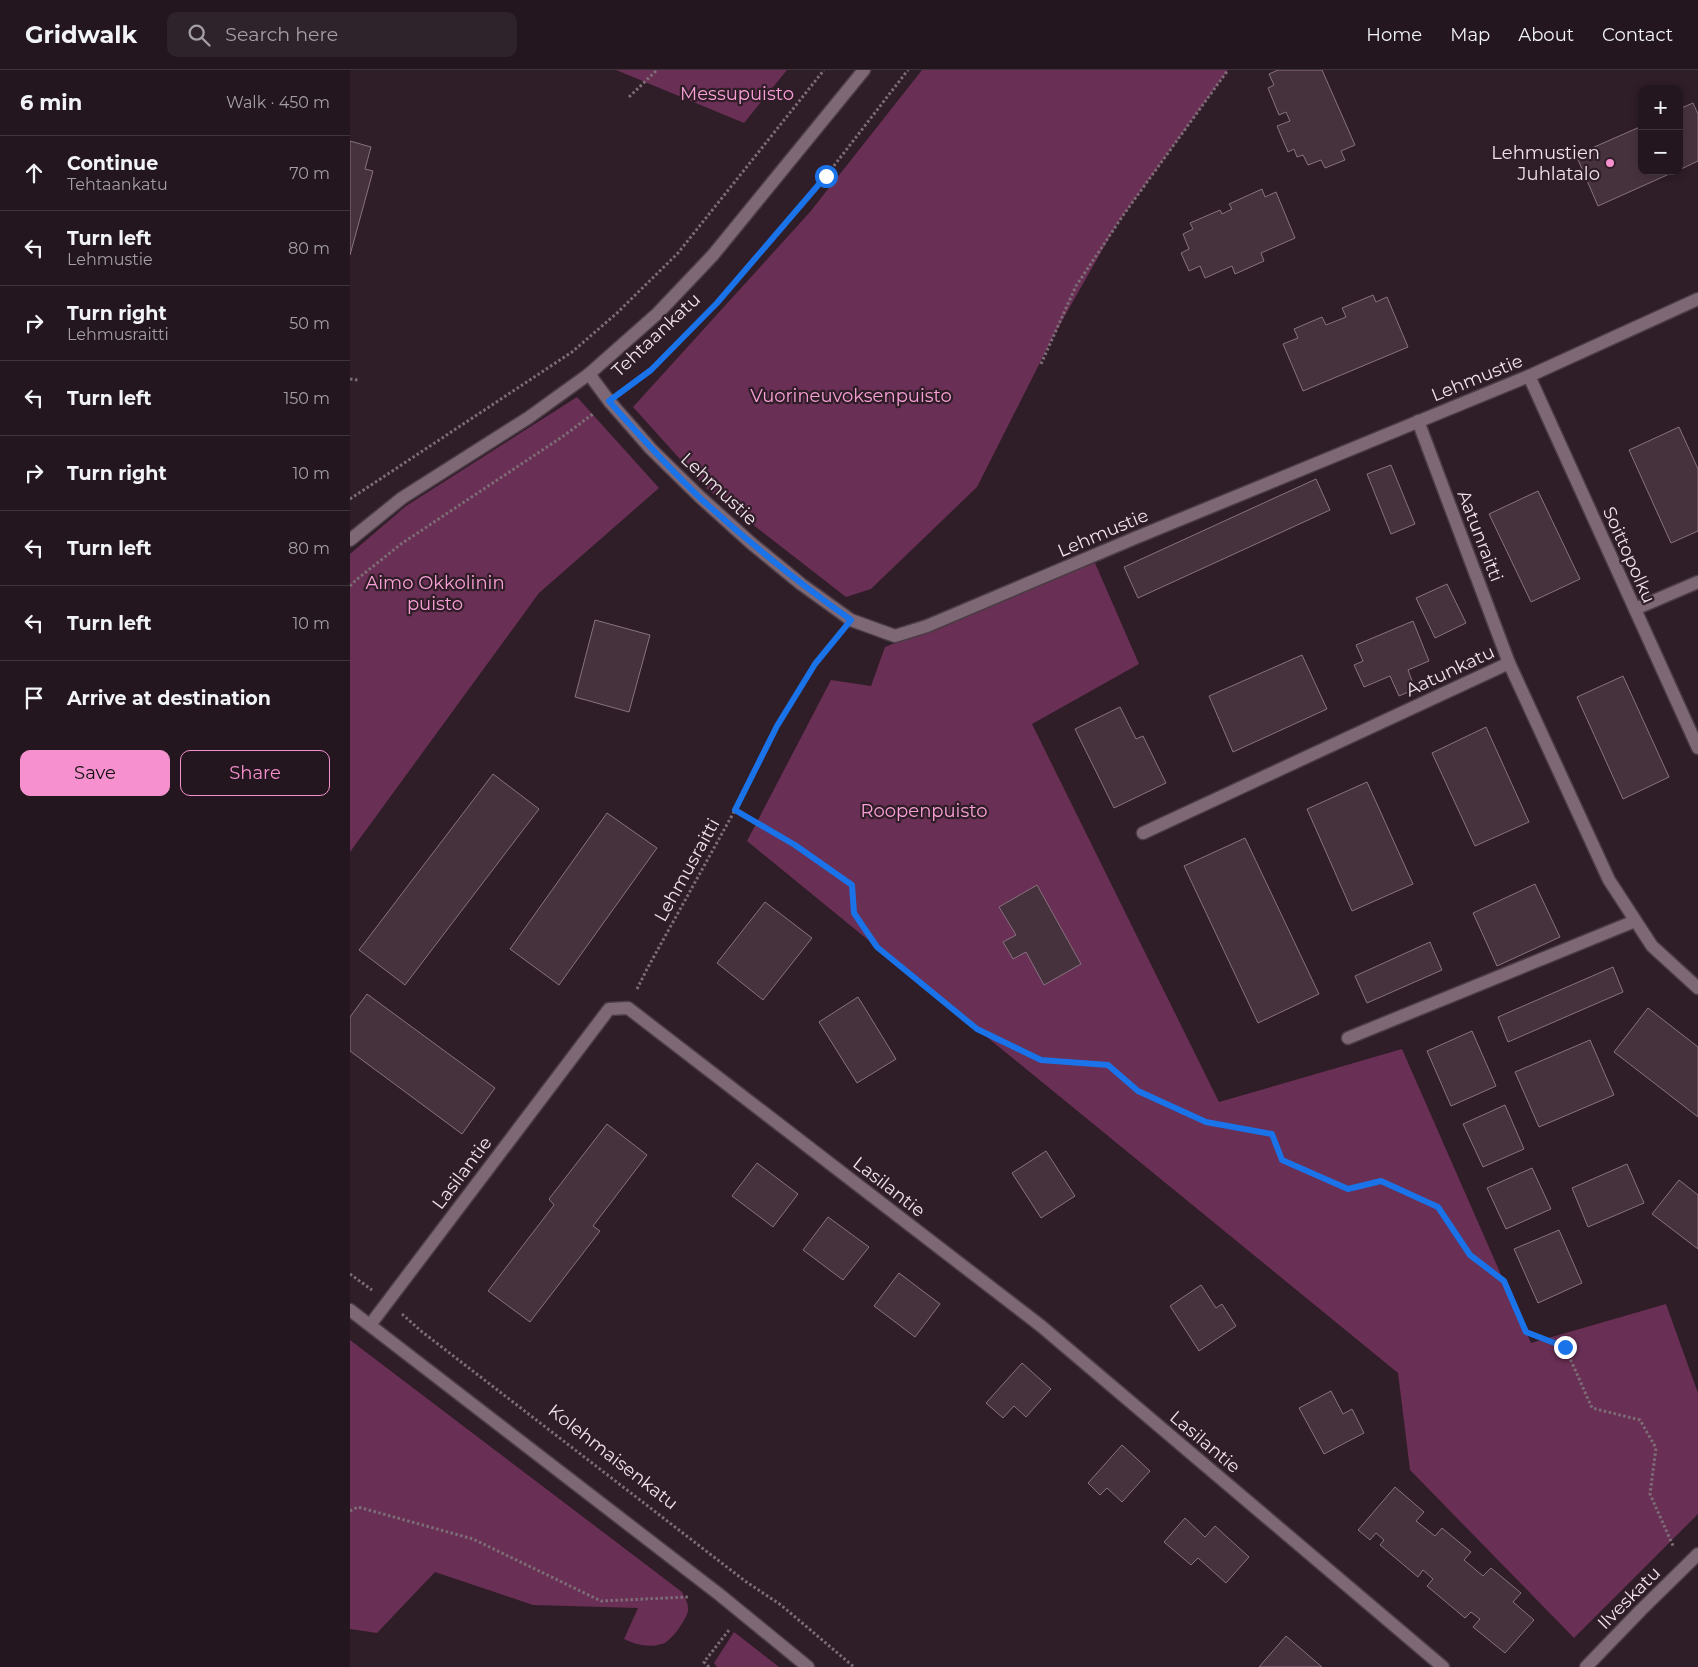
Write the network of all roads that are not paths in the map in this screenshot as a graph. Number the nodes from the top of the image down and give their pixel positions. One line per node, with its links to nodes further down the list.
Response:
1 (864, 70): 3 (street, Tehtaankatu)
2 (1698, 299): 4 (street, Lehmustie)
3 (589, 374): 5 (street, Lehmustie); 6 (street, Tehtaankatu)
4 (1529, 376): 5 (street, Lehmustie); 8 (street, Soittopolku)
5 (1418, 421): 9 (street, Aatunraitti)
6 (350, 540)
7 (1698, 582): 8 (street)
8 (1635, 609): 10 (street, Soittopolku)
9 (1509, 663): 11 (street, Aatunkatu); 12 (street, Aatunkatu)
10 (1698, 748)
11 (1143, 833)
12 (1635, 921): 13 (street, Aatunkatu); 14 (street)
13 (1698, 988)
14 (1348, 1038)
15 (350, 1310): 16 (street)
16 (370, 1325): 18 (street); 19 (street, Lasilantie)
17 (1698, 1554): 20 (street, Ilveskatu)
18 (808, 1667)
19 (1443, 1667)
20 (1586, 1667)

